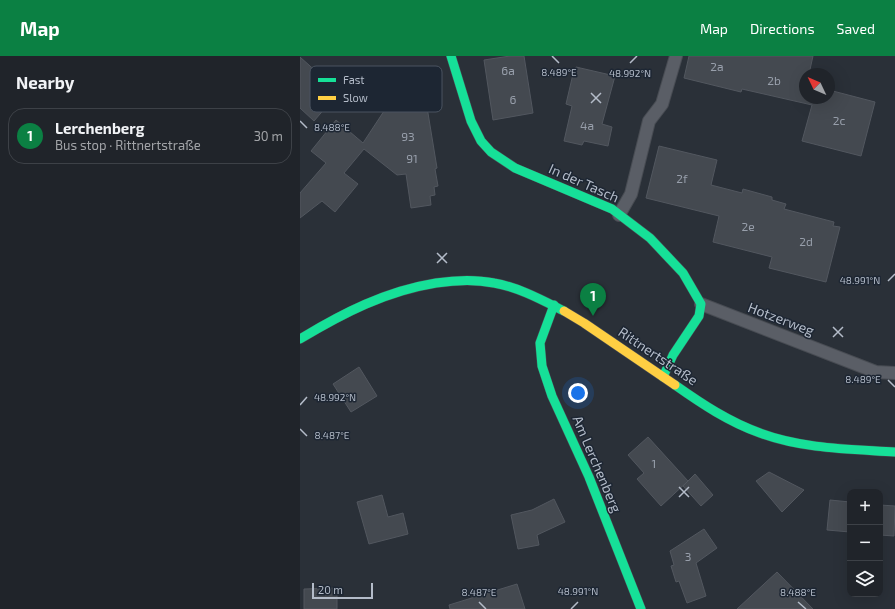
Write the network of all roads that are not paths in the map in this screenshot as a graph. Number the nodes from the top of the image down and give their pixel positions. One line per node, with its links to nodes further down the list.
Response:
1 (451, 56): 3 (street, In der Tasch)
2 (676, 56): 3 (lane)
3 (620, 215): 4 (street, In der Tasch)
4 (701, 304): 7 (lane, Hotzerweg); 8 (street)
5 (554, 305): 6 (street, Rittnertstraße); 8 (street, Rittnertstraße); 10 (street, Am Lerchenberg)
6 (300, 339)
7 (895, 373)
8 (663, 377): 9 (street, Rittnertstraße)
9 (895, 452)
10 (641, 609)

